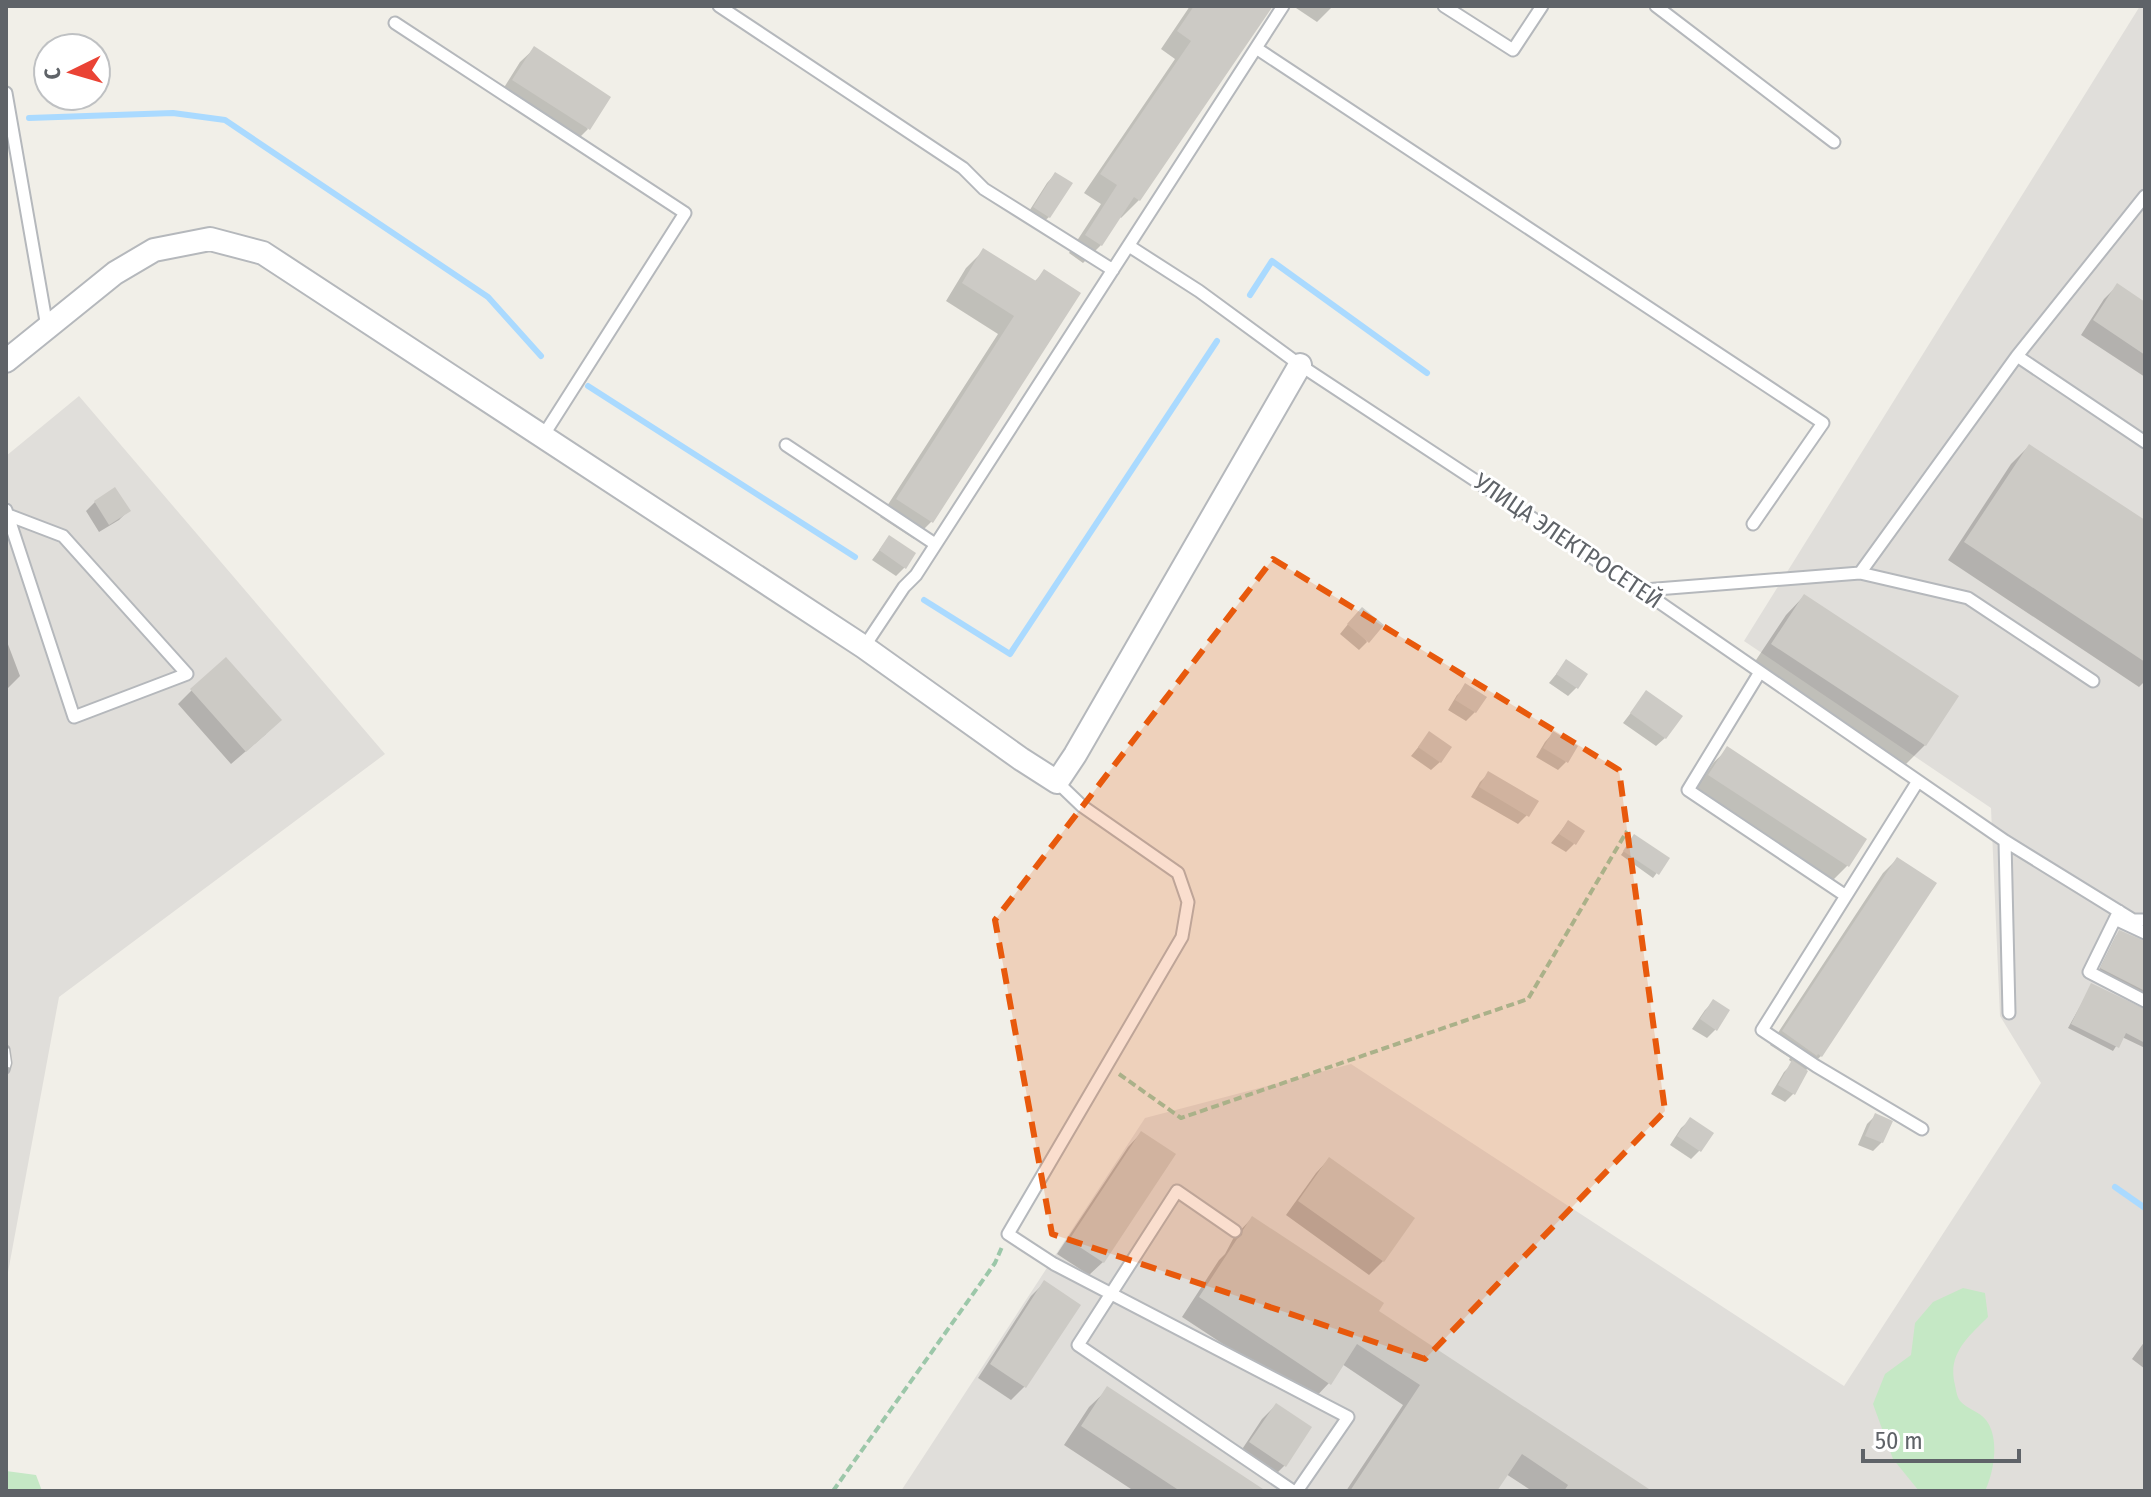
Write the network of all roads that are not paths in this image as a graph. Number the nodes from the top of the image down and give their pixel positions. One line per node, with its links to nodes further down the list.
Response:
1 (719, 6): 12 (lane)
2 (1283, 6): 7 (lane)
3 (1444, 6): 4 (lane)
4 (1542, 6)
5 (1656, 6): 9 (lane)
6 (395, 23): 17 (lane)
7 (1256, 48): 11 (lane); 21 (lane)
8 (6, 93): 13 (lane)
9 (1834, 142)
10 (2145, 196): 14 (lane)
11 (1129, 246): 12 (lane); 16 (lane, УЛИЦА ЭЛЕКТРОСЕТЕЙ)
12 (1113, 270): 22 (lane)
13 (47, 328): 15 (street); 17 (street)
14 (2017, 356): 18 (lane); 23 (lane)
15 (6, 361)
16 (1300, 365): 24 (lane, УЛИЦА ЭЛЕКТРОСЕТЕЙ); 29 (street)
17 (543, 436): 25 (street)
18 (2145, 442)
19 (786, 445): 22 (lane)
20 (7, 513): 20 (lane)
21 (1753, 524)
22 (935, 544): 25 (lane)
23 (1860, 573): 24 (lane); 27 (lane)
24 (1643, 591): 26 (lane, УЛИЦА ЭЛЕКТРОСЕТЕЙ)
25 (864, 647): 29 (street)
26 (1760, 672): 28 (lane, УЛИЦА ЭЛЕКТРОСЕТЕЙ); 31 (lane)
27 (2093, 681)
28 (1918, 781): 30 (lane, УЛИЦА ЭЛЕКТРОСЕТЕЙ); 31 (lane)
29 (1057, 782): 39 (lane)
30 (2005, 841): 32 (lane, УЛИЦА ЭЛЕКТРОСЕТЕЙ); 36 (lane)
31 (1846, 896): 37 (lane)
32 (2117, 915): 33 (lane); 34 (lane); 35 (lane)
33 (2145, 920)
34 (2145, 933)
35 (2145, 1001)
36 (2009, 1013)
37 (1922, 1129)
38 (1235, 1231): 39 (lane)
39 (1112, 1294): 40 (lane); 40 (lane)
40 (1295, 1491)

